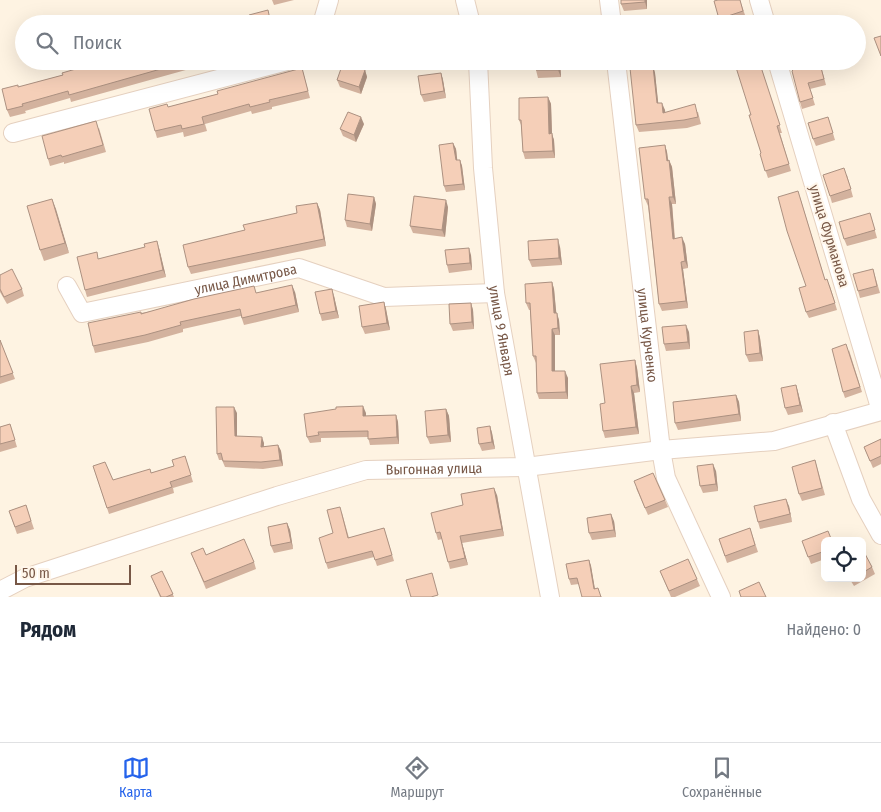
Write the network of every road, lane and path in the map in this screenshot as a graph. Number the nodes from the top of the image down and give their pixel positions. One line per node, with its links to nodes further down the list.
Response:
1 (329, 0): 5 (street)
2 (465, 0): 6 (street)
3 (609, 0): 7 (street)
4 (759, 0): 8 (street)
5 (325, 15)
6 (469, 15)
7 (611, 15)
8 (763, 15)
9 (253, 70): 13 (street)
10 (478, 70): 15 (street, улица 9 Января)
11 (617, 70): 18 (street, улица Курченко)
12 (780, 70): 16 (street, улица Фурманова)
13 (13, 133)
14 (68, 286): 15 (street, улица Димитрова)
15 (495, 293): 19 (street, улица 9 Января)
16 (881, 411): 17 (street, Выгонная улица)
17 (833, 423): 18 (street, Выгонная улица); 20 (street)
18 (661, 450): 19 (street, Выгонная улица); 24 (street, улица Курченко)
19 (526, 467): 21 (street, Выгонная улица); 22 (street, улица 9 Января)
20 (881, 535)
21 (0, 591): 23 (street)
22 (547, 596)
23 (2, 597)
24 (721, 597)

